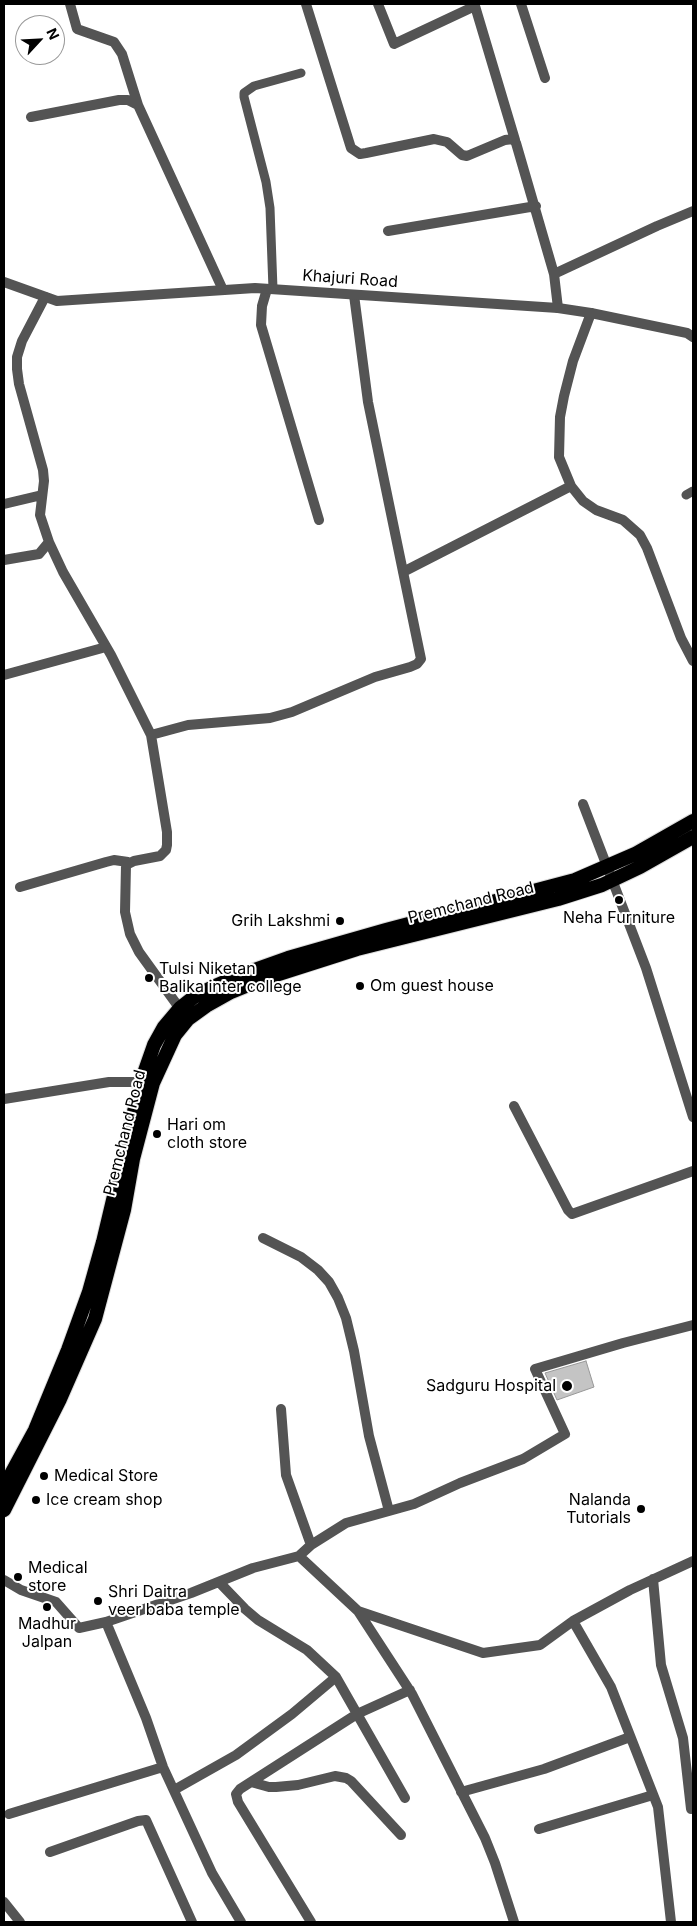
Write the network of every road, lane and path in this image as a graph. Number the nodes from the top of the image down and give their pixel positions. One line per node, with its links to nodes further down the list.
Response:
1 (70, 4): 7 (street)
2 (306, 4): 9 (street)
3 (378, 4): 9 (street)
4 (521, 4): 6 (street)
5 (301, 73): 15 (lane)
6 (545, 78)
7 (138, 105): 8 (street); 16 (street)
8 (31, 117)
9 (515, 140): 10 (street)
10 (536, 206): 12 (street); 13 (street)
11 (693, 211): 13 (street)
12 (388, 231)
13 (554, 274): 19 (street)
14 (4, 282): 18 (street, Khajuri Road)
15 (270, 289): 16 (street, Khajuri Road); 17 (street, Khajuri Road); 25 (street)
16 (223, 290): 18 (street, Khajuri Road)
17 (354, 295): 19 (street, Khajuri Road); 28 (street)
18 (45, 297): 23 (street)
19 (558, 308): 20 (street, Khajuri Road)
20 (591, 313): 21 (street, Khajuri Road); 22 (street)
21 (693, 337)
22 (571, 486): 28 (street); 30 (street)
23 (42, 496): 24 (street); 26 (street)
24 (4, 504)
25 (320, 520)
26 (49, 542): 27 (street); 29 (street)
27 (4, 560)
28 (403, 572): 32 (street)
29 (106, 647): 31 (street); 32 (street)
30 (693, 661)
31 (4, 675)
32 (151, 735): 36 (street)
33 (583, 804): 37 (street)
34 (693, 821): 37 (highway, Premchand Road)
35 (693, 836): 38 (highway, Premchand Road)
36 (128, 862): 39 (street); 40 (street)
37 (606, 867): 38 (street); 40 (highway, Premchand Road)
38 (612, 880): 40 (highway, Premchand Road); 44 (street)
39 (20, 887)
40 (184, 1014): 41 (highway, Premchand Road); 50 (highway, Premchand Road)
41 (141, 1082): 42 (street); 49 (highway, Premchand Road)
42 (4, 1099)
43 (514, 1106): 45 (street)
44 (693, 1117)
45 (693, 1171)
46 (262, 1238): 51 (street)
47 (693, 1325): 51 (street)
48 (282, 1409): 52 (street)
49 (4, 1487)
50 (4, 1510)
51 (389, 1511): 52 (street)
52 (312, 1545): 53 (street)
53 (299, 1556): 57 (street); 58 (street)
54 (693, 1561): 55 (street)
55 (653, 1579): 59 (street); 71 (street)
56 (4, 1580): 60 (street)
57 (219, 1582): 60 (street); 61 (street)
58 (358, 1611): 59 (street); 62 (street)
59 (573, 1621): 64 (street)
60 (106, 1622): 65 (street)
61 (336, 1677): 63 (street); 67 (street)
62 (410, 1690): 63 (street); 68 (street)
63 (358, 1714): 66 (street); 70 (street)
64 (630, 1737): 68 (street); 69 (street)
65 (163, 1767): 67 (street); 72 (street)
66 (251, 1782): 74 (street); 80 (street)
67 (174, 1790): 79 (street)
68 (461, 1792): 81 (street)
69 (653, 1795): 73 (street); 82 (street)
70 (405, 1798)
71 (691, 1809)
72 (9, 1814)
73 (539, 1829)
74 (401, 1835)
75 (50, 1852): 78 (street)
76 (4, 1902): 77 (street)
77 (20, 1922)
78 (192, 1922)
79 (241, 1922)
80 (311, 1922)
81 (514, 1922)
82 (671, 1922)

